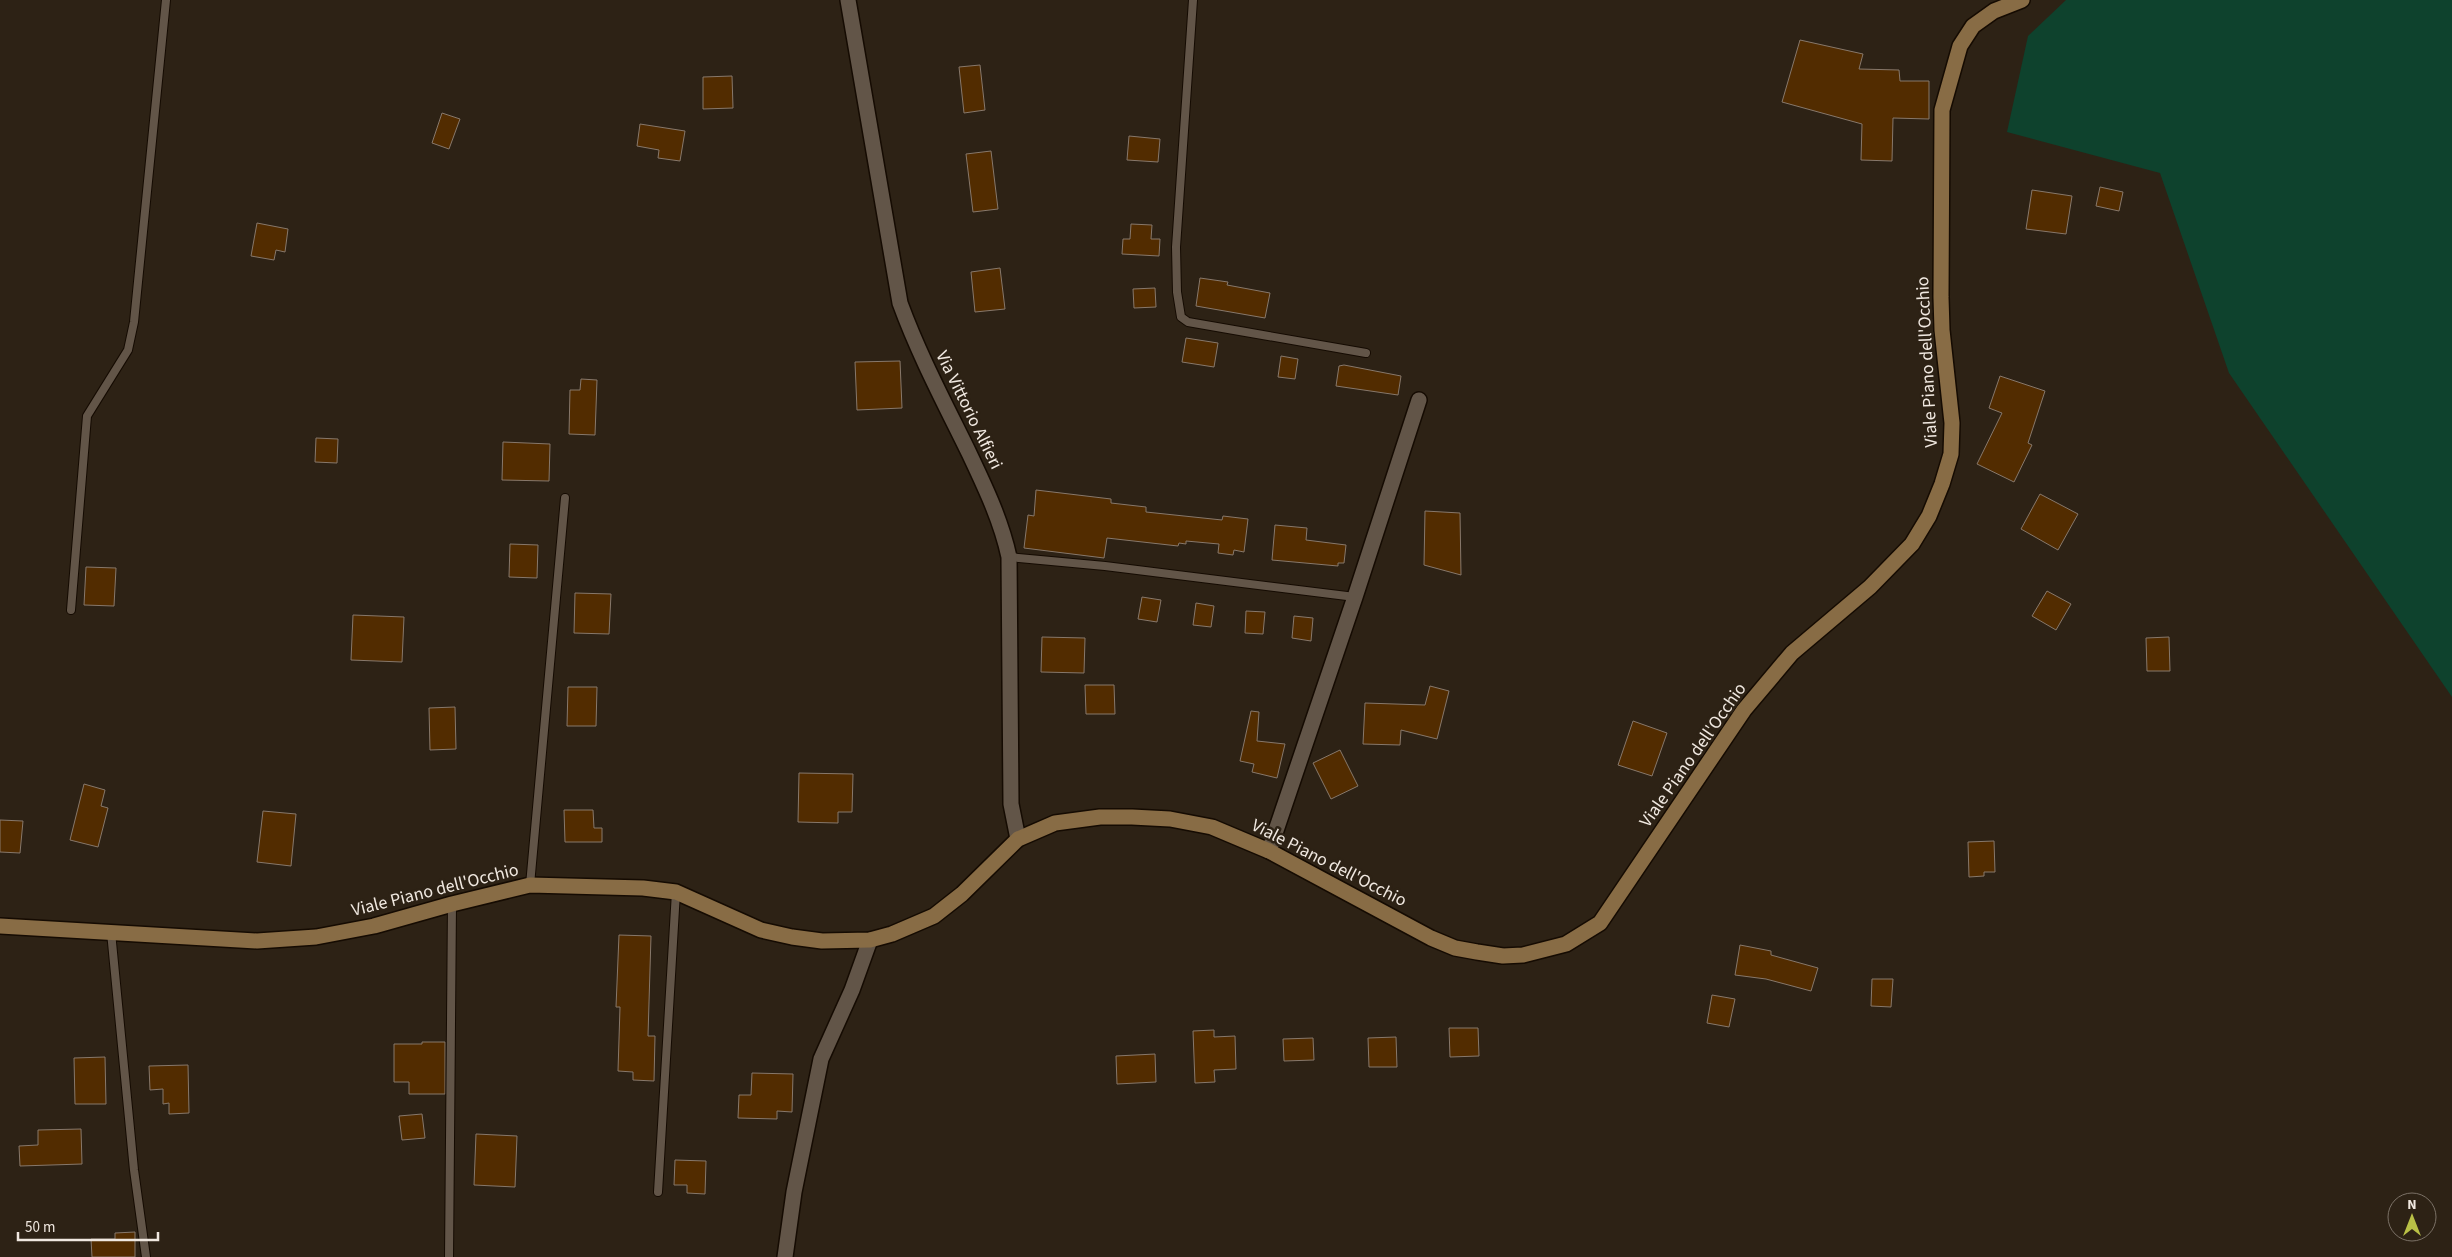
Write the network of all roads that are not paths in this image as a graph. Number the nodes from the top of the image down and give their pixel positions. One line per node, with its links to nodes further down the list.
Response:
1 (166, 0): 10 (lane)
2 (848, 0): 8 (street, Via Vittorio Alfieri)
3 (1193, 0): 5 (lane)
4 (2022, 0): 12 (main road, Viale Piano dell'Occhio)
5 (1366, 353)
6 (1419, 400): 9 (street)
7 (565, 498): 13 (lane)
8 (1009, 557): 9 (lane); 11 (street, Via Vittorio Alfieri)
9 (1355, 598): 12 (street)
10 (71, 610)
11 (1018, 839): 12 (main road, Viale Piano dell'Occhio); 18 (main road, Viale Piano dell'Occhio)
12 (1269, 851)
13 (530, 885): 14 (main road, Viale Piano dell'Occhio); 15 (main road, Viale Piano dell'Occhio)
14 (676, 892): 18 (main road, Viale Piano dell'Occhio); 19 (lane)
15 (452, 904): 17 (main road, Viale Piano dell'Occhio); 21 (lane)
16 (0, 926): 17 (main road, Viale Piano dell'Occhio)
17 (111, 932): 20 (lane)
18 (870, 940): 22 (street)
19 (658, 1192)
20 (146, 1257)
21 (448, 1257)
22 (784, 1257)

